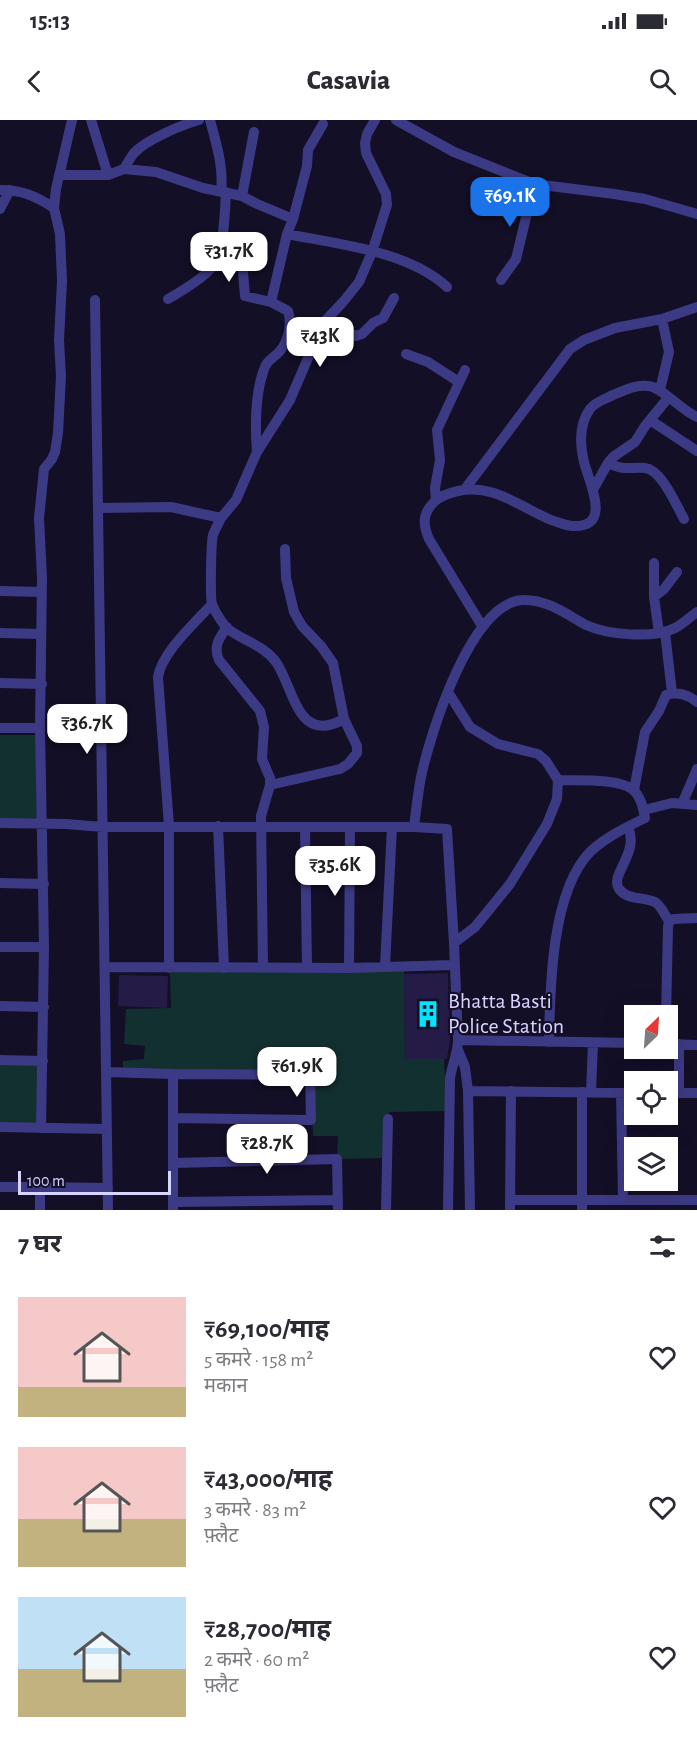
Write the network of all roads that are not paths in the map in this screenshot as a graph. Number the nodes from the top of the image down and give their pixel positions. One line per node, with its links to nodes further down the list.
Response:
1 (72, 120): 12 (street)
2 (91, 120): 11 (street)
3 (199, 120): 7 (street)
4 (210, 120): 15 (street)
5 (375, 120): 23 (street)
6 (396, 120): 13 (street)
7 (185, 122): 10 (street)
8 (323, 124): 20 (street)
9 (254, 132): 16 (street)
10 (124, 169): 11 (street); 15 (street)
11 (102, 175): 12 (street)
12 (59, 176): 17 (street)
13 (534, 184): 19 (street); 24 (street)
14 (5, 190): 17 (street); 18 (street)
15 (224, 191): 16 (street); 27 (street)
16 (242, 196): 20 (street)
17 (54, 208): 52 (street)
18 (0, 209)
19 (697, 214)
20 (293, 219): 21 (street)
21 (287, 234): 23 (street); 29 (street)
22 (241, 247): 29 (street)
23 (372, 252): 25 (street); 32 (street)
24 (501, 280)
25 (447, 287)
26 (394, 298): 32 (street)
27 (168, 299)
28 (95, 300): 45 (street)
29 (271, 302): 40 (street)
30 (697, 307): 31 (street)
31 (662, 320): 36 (street); 43 (street)
32 (323, 322): 40 (street)
33 (406, 354): 35 (street)
34 (465, 370): 35 (street)
35 (459, 382): 44 (street)
36 (664, 394): 37 (street); 38 (street); 42 (street)
37 (697, 417)
38 (650, 420): 39 (street); 41 (street)
39 (697, 451)
40 (257, 452): 46 (street)
41 (608, 463): 42 (street); 47 (street)
42 (594, 488): 43 (street)
43 (465, 489): 44 (street)
44 (436, 500): 56 (street)
45 (98, 508): 46 (street); 81 (street)
46 (221, 518): 54 (street)
47 (684, 519)
48 (285, 549): 66 (street)
49 (654, 562): 53 (street)
50 (677, 572): 53 (street)
51 (0, 591): 52 (street)
52 (42, 592): 60 (street)
53 (654, 597): 58 (street)
54 (212, 604): 57 (street); 78 (street)
55 (697, 612): 58 (street)
56 (482, 626): 58 (street); 63 (street)
57 (227, 627): 66 (street); 71 (street)
58 (662, 632): 64 (street)
59 (0, 633): 60 (street)
60 (41, 634): 62 (street)
61 (0, 683): 62 (street)
62 (42, 684): 68 (street)
63 (448, 692): 70 (street); 85 (street)
64 (672, 693): 65 (street); 72 (street)
65 (697, 702)
66 (344, 719): 71 (street)
67 (0, 728): 68 (street)
68 (40, 728): 77 (street)
69 (697, 769): 73 (street)
70 (558, 780): 72 (street); 91 (street)
71 (270, 785): 80 (street)
72 (634, 790): 75 (street)
73 (682, 804): 74 (street); 75 (street)
74 (697, 805)
75 (644, 810): 86 (street)
76 (0, 823): 77 (street)
77 (43, 824): 81 (street); 88 (street)
78 (169, 826): 79 (street); 81 (street); 97 (street)
79 (218, 826): 80 (street); 98 (street)
80 (261, 826): 82 (street); 99 (street)
81 (103, 827): 96 (street)
82 (305, 827): 83 (street); 100 (street)
83 (350, 827): 84 (street); 101 (street)
84 (392, 827): 85 (street); 95 (street)
85 (414, 827): 91 (street)
86 (628, 827): 90 (street); 105 (street)
87 (0, 883): 88 (street)
88 (44, 884): 93 (street)
89 (697, 918): 90 (street)
90 (669, 921): 102 (street)
91 (454, 943): 94 (street)
92 (0, 946): 93 (street)
93 (44, 947): 104 (street)
94 (454, 965): 95 (street); 109 (street)
95 (385, 966): 101 (street)
96 (105, 968): 97 (street); 113 (street)
97 (169, 968): 98 (street)
98 (224, 968): 99 (street)
99 (263, 968): 100 (street)
100 (307, 968): 101 (street)
101 (349, 968)
102 (666, 1005)
103 (0, 1006): 104 (street)
104 (44, 1007): 112 (street)
105 (549, 1042): 106 (street); 109 (street)
106 (593, 1043): 107 (street); 117 (street)
107 (624, 1044)
108 (678, 1044): 110 (street)
109 (458, 1045): 115 (street); 139 (street)
110 (697, 1045)
111 (0, 1060): 112 (street)
112 (43, 1061): 124 (street)
113 (106, 1072): 114 (street); 125 (street)
114 (173, 1074): 121 (street); 121 (street)
115 (468, 1091): 116 (street); 140 (street)
116 (511, 1091): 117 (street); 133 (street)
117 (586, 1092): 118 (street); 134 (street)
118 (621, 1093): 130 (street)
119 (678, 1093): 120 (street)
120 (697, 1093)
121 (173, 1118): 126 (street)
122 (388, 1119): 138 (street)
123 (0, 1127): 124 (street)
124 (41, 1128): 125 (street)
125 (107, 1129): 129 (street)
126 (173, 1163): 132 (street); 135 (street)
127 (0, 1187): 128 (street)
128 (40, 1187): 129 (street); 136 (street)
129 (108, 1188): 137 (street)
130 (623, 1200): 131 (street); 134 (street)
131 (697, 1200)
132 (338, 1205): 135 (street)
133 (510, 1205): 134 (street)
134 (582, 1205)
135 (172, 1206)
136 (40, 1210)
137 (108, 1210)
138 (386, 1210)
139 (448, 1210)
140 (470, 1210)

